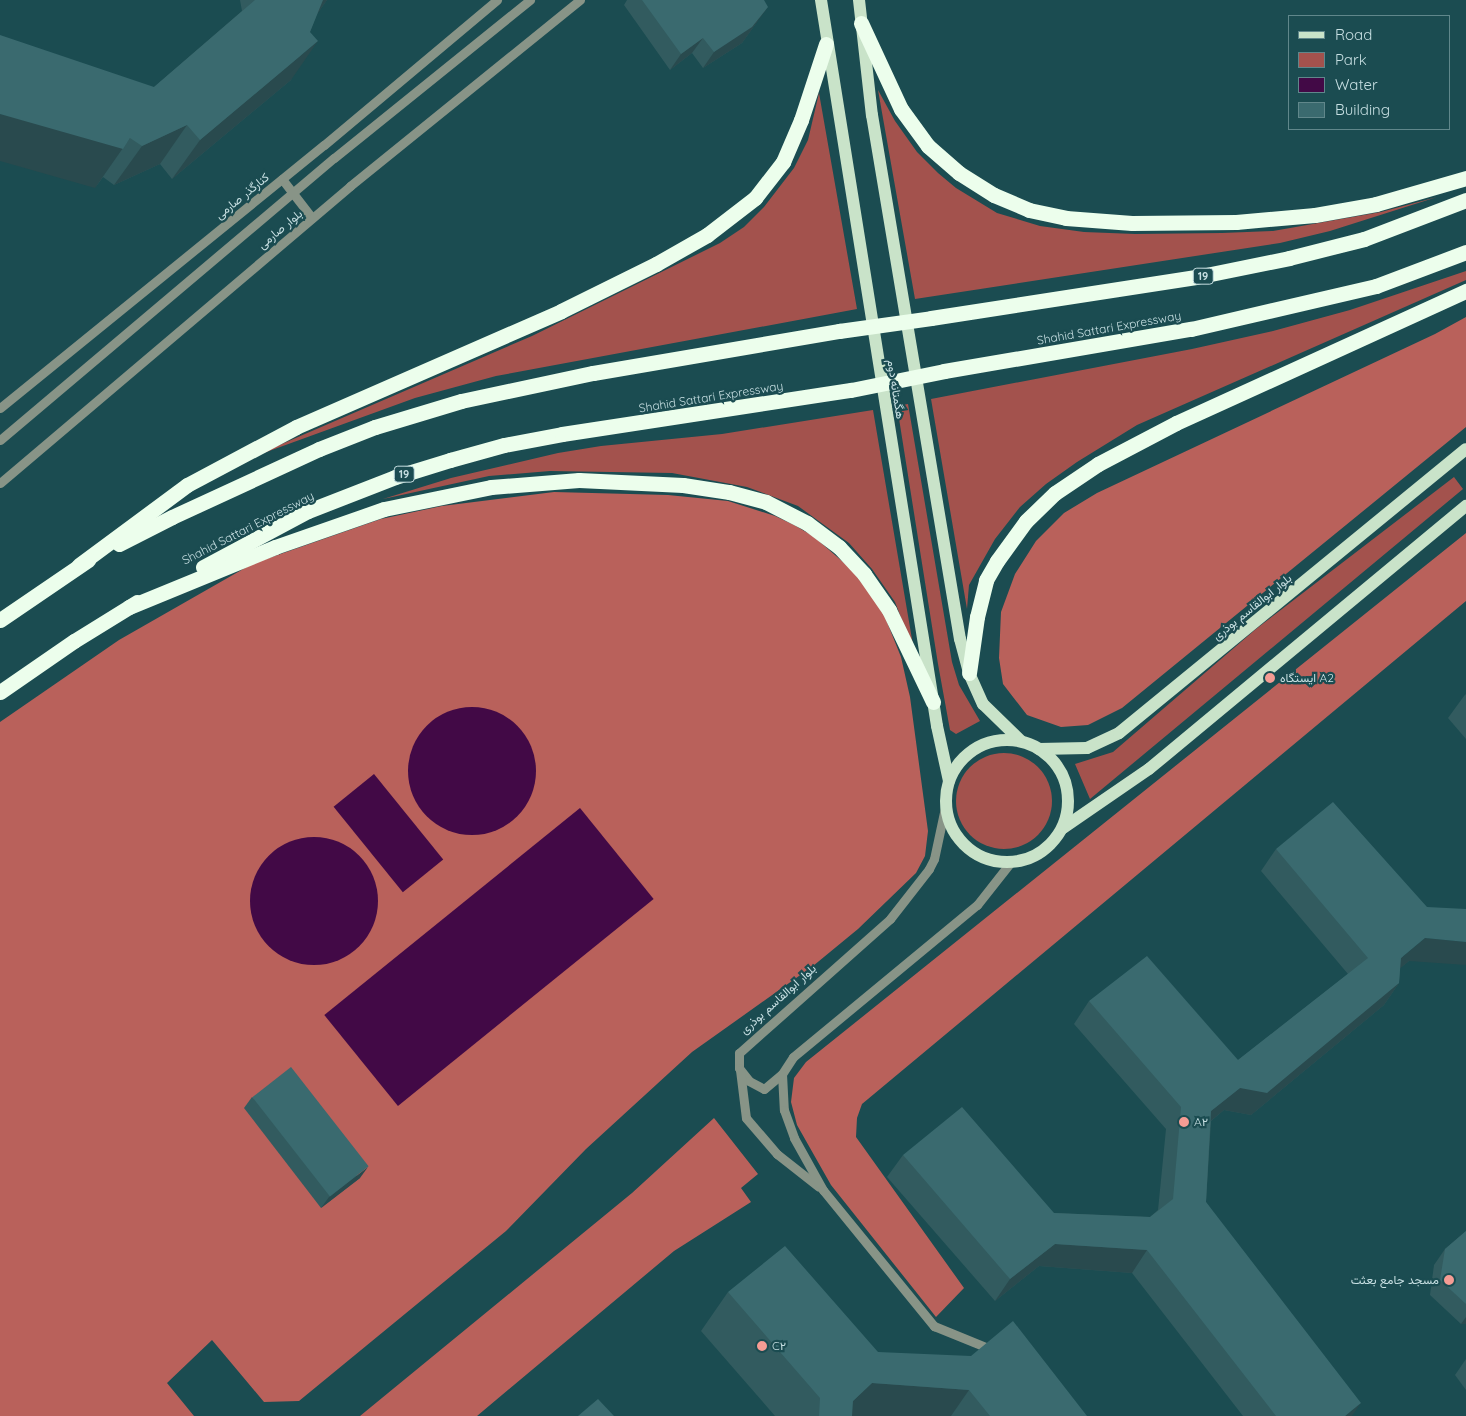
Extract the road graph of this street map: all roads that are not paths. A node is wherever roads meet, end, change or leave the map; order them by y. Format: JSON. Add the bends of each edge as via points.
{"nodes":[{"id":1,"x":497,"y":0,"type":"edge"},
{"id":2,"x":530,"y":0,"type":"edge"},
{"id":3,"x":580,"y":0,"type":"edge"},
{"id":4,"x":821,"y":0,"type":"edge"},
{"id":5,"x":859,"y":0,"type":"edge"},
{"id":6,"x":861,"y":23,"type":"junction"},
{"id":7,"x":826,"y":44,"type":"junction"},
{"id":8,"x":1466,"y":178,"type":"edge"},
{"id":9,"x":282,"y":179,"type":"junction"},
{"id":10,"x":293,"y":193,"type":"junction"},
{"id":11,"x":1466,"y":200,"type":"edge"},
{"id":12,"x":312,"y":218,"type":"junction"},
{"id":13,"x":1466,"y":252,"type":"edge"},
{"id":14,"x":1466,"y":291,"type":"edge"},
{"id":15,"x":0,"y":408,"type":"edge"},
{"id":16,"x":0,"y":440,"type":"edge"},
{"id":17,"x":1466,"y":449,"type":"edge"},
{"id":18,"x":0,"y":483,"type":"edge"},
{"id":19,"x":1466,"y":506,"type":"edge"},
{"id":20,"x":79,"y":565,"type":"junction"},
{"id":21,"x":24,"y":604,"type":"junction"},
{"id":22,"x":129,"y":606,"type":"junction"},
{"id":23,"x":0,"y":608,"type":"edge"},
{"id":24,"x":0,"y":620,"type":"edge"},
{"id":25,"x":969,"y":673,"type":"junction"},
{"id":26,"x":2,"y":690,"type":"edge"},
{"id":27,"x":933,"y":702,"type":"junction"},
{"id":28,"x":1022,"y":741,"type":"junction"},
{"id":29,"x":1040,"y":749,"type":"junction"},
{"id":30,"x":949,"y":782,"type":"junction"},
{"id":31,"x":946,"y":803,"type":"junction"},
{"id":32,"x":1063,"y":828,"type":"junction"},
{"id":33,"x":1010,"y":863,"type":"junction"},
{"id":34,"x":739,"y":1068,"type":"junction"},
{"id":35,"x":782,"y":1074,"type":"junction"},
{"id":36,"x":823,"y":1190,"type":"junction"},
{"id":37,"x":1003,"y":1354,"type":"edge"}],
"edges":[{"from":1,"to":9,"type":"street","name":"کنارگذر صارمی"},
{"from":2,"to":10,"type":"street","name":"بلوار صارمی"},
{"from":3,"to":12,"type":"street","name":"بلوار صارمی"},
{"from":4,"to":7,"type":"main road","name":"هگمتانه دوم"},
{"from":5,"to":6,"type":"main road","name":"هگمتانه دوم"},
{"from":6,"to":8,"type":"highway","via":[[901,109],[928,146],[959,173],[994,195],[1029,210],[1066,218],[1132,222],[1236,222],[1315,215],[1376,204]]},
{"from":6,"to":25,"type":"main road","name":"هگمتانه دوم","via":[[872,115],[960,639]]},
{"from":7,"to":20,"type":"highway","via":[[801,120],[783,162],[755,198],[707,235],[561,311],[296,427],[187,485]]},
{"from":7,"to":27,"type":"main road","name":"هگمتانه دوم"},
{"from":9,"to":10,"type":"street"},
{"from":9,"to":15,"type":"street","name":"کنارگذر صارمی"},
{"from":10,"to":12,"type":"street"},
{"from":10,"to":16,"type":"street","name":"بلوار صارمی"},
{"from":11,"to":20,"type":"highway","number":"19","bridge":true,"via":[[1364,239],[1196,277],[839,330],[593,373],[461,401],[375,427],[319,450],[172,517]]},
{"from":12,"to":18,"type":"street","name":"بلوار صارمی"},
{"from":13,"to":22,"type":"highway","name":"Shahid Sattari Expressway","number":"19","bridge":true,"via":[[1376,286],[1191,329],[851,390],[504,445],[395,477],[308,511]]},
{"from":14,"to":25,"type":"highway","via":[[1176,423],[1098,464],[1055,493],[1026,521],[986,580]]},
{"from":17,"to":29,"type":"main road","name":"بلوار ابوالقاسم بوذری","via":[[1119,733],[1087,748]]},
{"from":19,"to":32,"type":"main road","via":[[1149,768]]},
{"from":20,"to":21,"type":"highway","number":"19"},
{"from":21,"to":23,"type":"highway"},
{"from":21,"to":24,"type":"highway","number":"19"},
{"from":22,"to":26,"type":"highway","name":"Shahid Sattari Expressway","number":"19"},
{"from":22,"to":27,"type":"highway","via":[[274,547],[384,509],[491,487],[579,480],[683,485],[766,502],[807,523],[838,547],[864,574],[889,610]]},
{"from":25,"to":28,"type":"main road","name":"هگمتانه دوم","via":[[983,704]]},
{"from":27,"to":30,"type":"main road","name":"هگمتانه دوم"},
{"from":28,"to":29,"type":"main road"},
{"from":28,"to":30,"type":"main road","via":[[986,743],[963,759]]},
{"from":29,"to":32,"type":"main road","via":[[1064,776],[1068,813]]},
{"from":30,"to":31,"type":"main road"},
{"from":31,"to":33,"type":"main road","via":[[950,822],[959,839],[973,852],[991,860]]},
{"from":31,"to":34,"type":"street","name":"بلوار ابوالقاسم بوذری","via":[[934,859],[917,886],[890,919],[739,1053]]},
{"from":32,"to":33,"type":"main road","via":[[1041,852],[1026,860]]},
{"from":33,"to":35,"type":"street","via":[[977,905],[793,1056]]},
{"from":34,"to":35,"type":"street","via":[[749,1081],[764,1089]]},
{"from":34,"to":36,"type":"street","via":[[746,1118],[777,1154]]},
{"from":35,"to":36,"type":"street","via":[[784,1110],[790,1128]]},
{"from":36,"to":37,"type":"street","via":[[934,1326]]}]}
